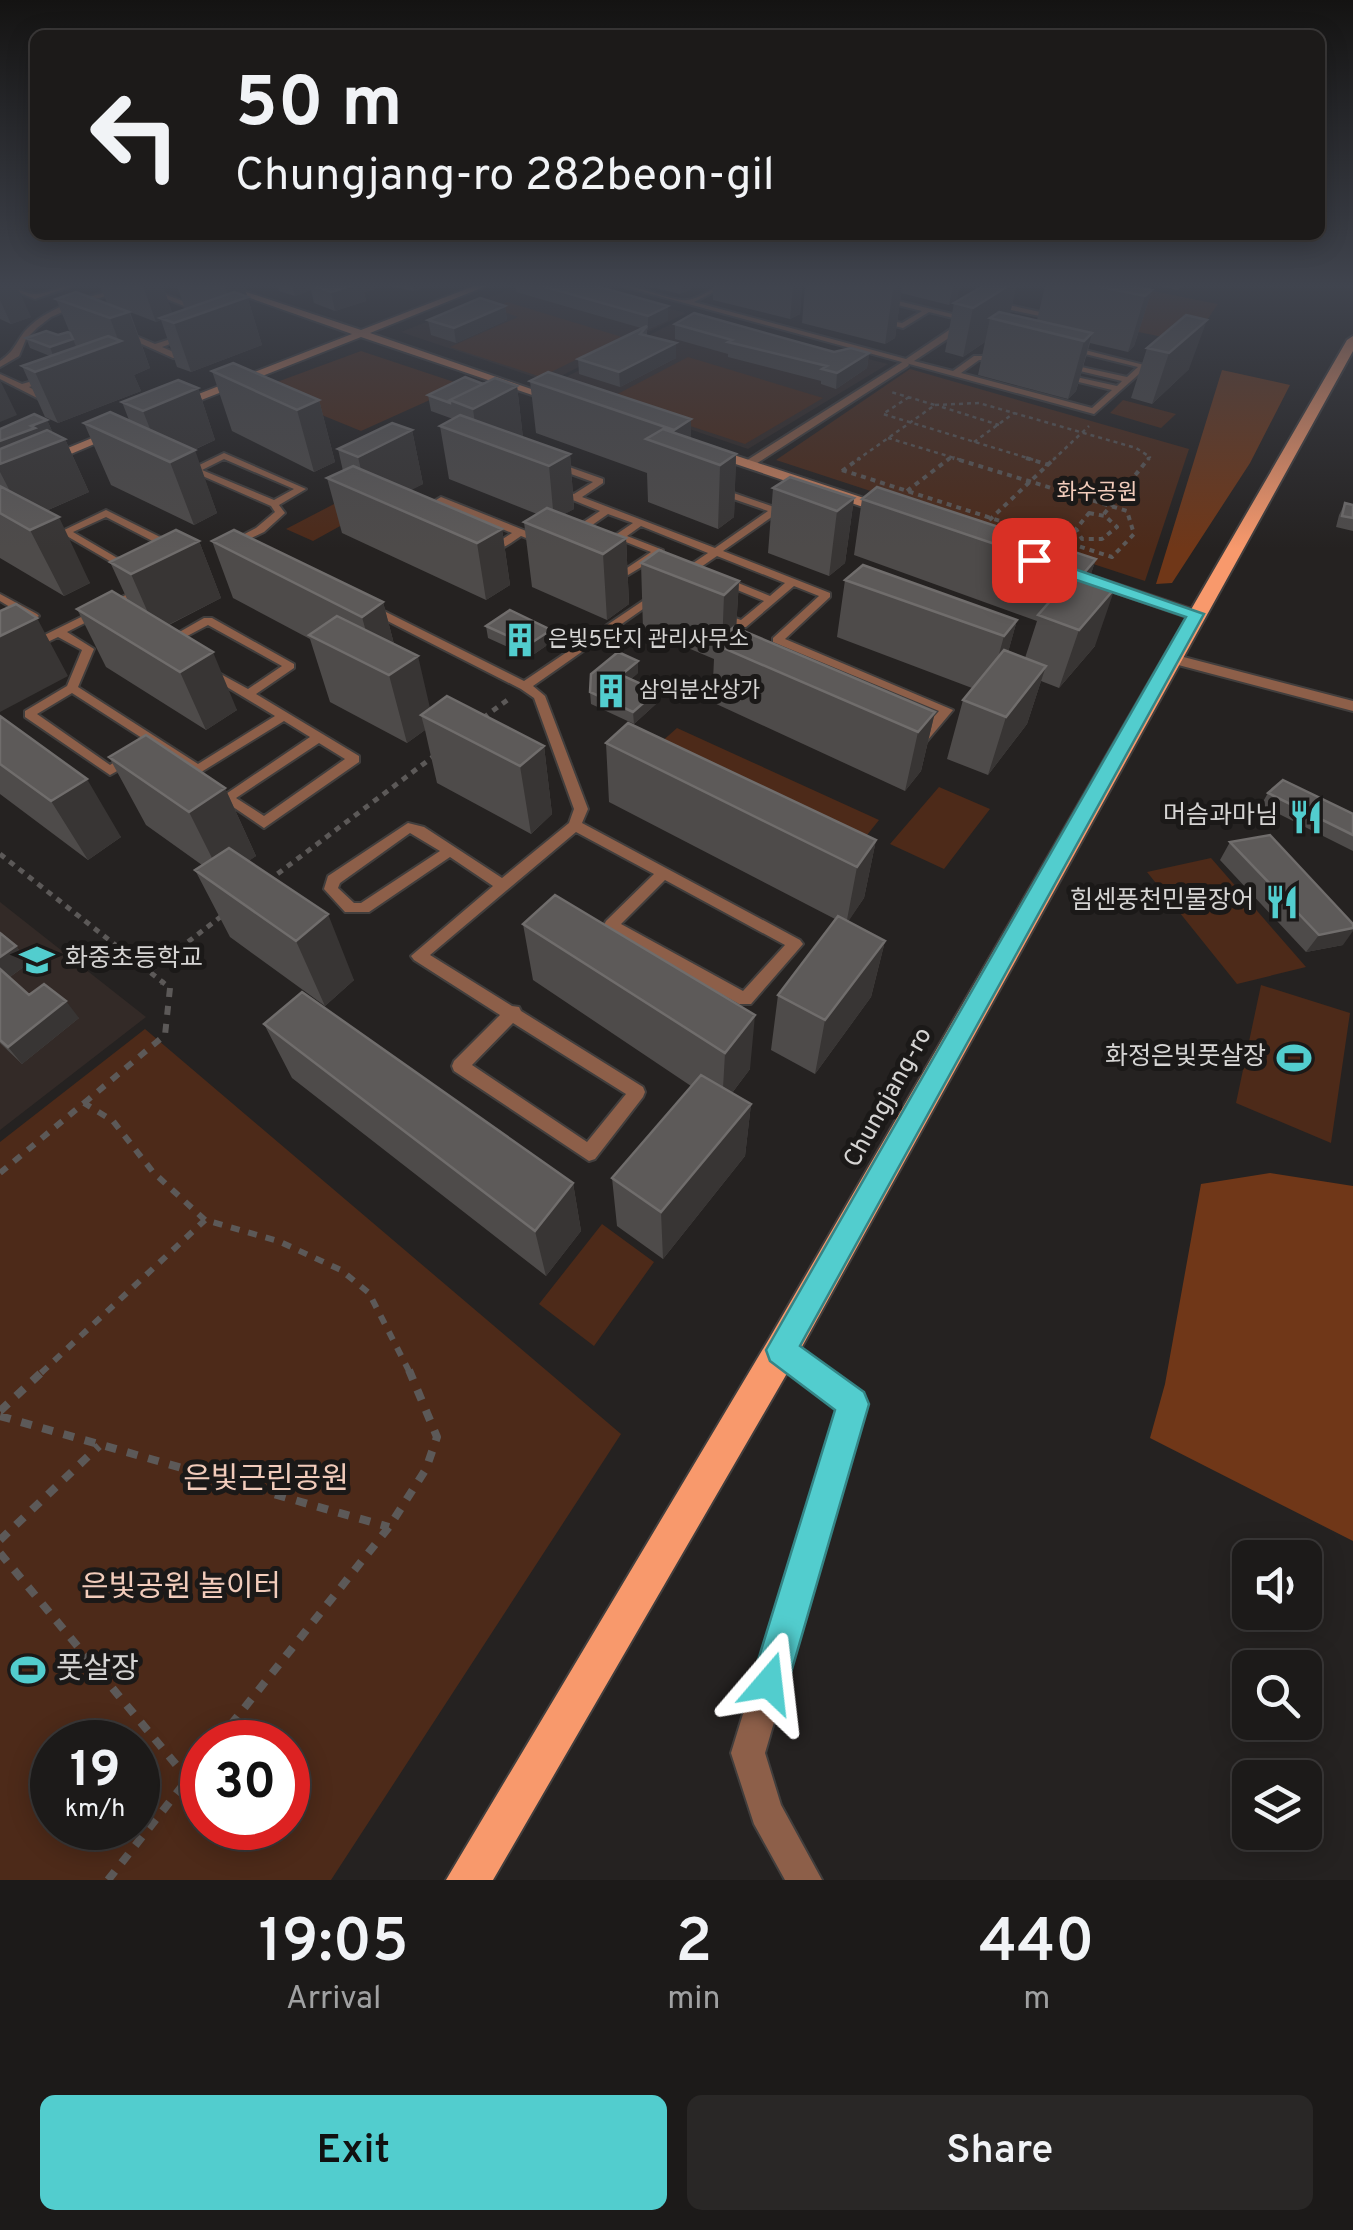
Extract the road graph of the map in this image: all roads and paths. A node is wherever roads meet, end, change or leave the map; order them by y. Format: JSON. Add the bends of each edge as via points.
{"nodes":[{"id":1,"x":57,"y":374,"type":"dead end"},
{"id":2,"x":259,"y":374,"type":"edge"},
{"id":3,"x":477,"y":374,"type":"edge"},
{"id":4,"x":888,"y":374,"type":"edge"},
{"id":5,"x":959,"y":374,"type":"edge"},
{"id":6,"x":1057,"y":374,"type":"edge"},
{"id":7,"x":1103,"y":374,"type":"edge"},
{"id":8,"x":1135,"y":374,"type":"edge"},
{"id":9,"x":1336,"y":374,"type":"edge"},
{"id":10,"x":0,"y":376,"type":"edge"},
{"id":11,"x":1128,"y":380,"type":"junction"},
{"id":12,"x":868,"y":386,"type":"junction"},
{"id":13,"x":22,"y":387,"type":"junction"},
{"id":14,"x":1118,"y":390,"type":"junction"},
{"id":15,"x":69,"y":394,"type":"dead end"},
{"id":16,"x":991,"y":395,"type":"dead end"},
{"id":17,"x":910,"y":397,"type":"junction"},
{"id":18,"x":560,"y":402,"type":"edge"},
{"id":19,"x":979,"y":403,"type":"junction"},
{"id":20,"x":934,"y":404,"type":"junction"},
{"id":21,"x":160,"y":413,"type":"edge"},
{"id":22,"x":1014,"y":413,"type":"junction"},
{"id":23,"x":964,"y":414,"type":"junction"},
{"id":24,"x":909,"y":423,"type":"junction"},
{"id":25,"x":998,"y":425,"type":"junction"},
{"id":26,"x":1089,"y":426,"type":"dead end"},
{"id":27,"x":124,"y":428,"type":"edge"},
{"id":28,"x":1083,"y":432,"type":"junction"},
{"id":29,"x":888,"y":438,"type":"junction"},
{"id":30,"x":974,"y":442,"type":"junction"},
{"id":31,"x":699,"y":448,"type":"edge"},
{"id":32,"x":951,"y":457,"type":"junction"},
{"id":33,"x":546,"y":461,"type":"edge"},
{"id":34,"x":747,"y":464,"type":"junction"},
{"id":35,"x":1049,"y":465,"type":"junction"},
{"id":36,"x":842,"y":470,"type":"junction"},
{"id":37,"x":832,"y":478,"type":"dead end"},
{"id":38,"x":0,"y":480,"type":"edge"},
{"id":39,"x":1031,"y":482,"type":"junction"},
{"id":40,"x":538,"y":484,"type":"edge"},
{"id":41,"x":812,"y":485,"type":"junction"},
{"id":42,"x":712,"y":488,"type":"edge"},
{"id":43,"x":907,"y":491,"type":"junction"},
{"id":44,"x":576,"y":497,"type":"junction"},
{"id":45,"x":274,"y":504,"type":"junction"},
{"id":46,"x":1110,"y":506,"type":"junction"},
{"id":47,"x":609,"y":510,"type":"junction"},
{"id":48,"x":775,"y":511,"type":"junction"},
{"id":49,"x":894,"y":513,"type":"edge"},
{"id":50,"x":1104,"y":514,"type":"junction"},
{"id":51,"x":792,"y":516,"type":"edge"},
{"id":52,"x":992,"y":518,"type":"junction"},
{"id":53,"x":432,"y":521,"type":"edge"},
{"id":54,"x":640,"y":522,"type":"junction"},
{"id":55,"x":978,"y":530,"type":"edge"},
{"id":56,"x":520,"y":532,"type":"junction"},
{"id":57,"x":620,"y":536,"type":"junction"},
{"id":58,"x":479,"y":541,"type":"edge"},
{"id":59,"x":237,"y":542,"type":"junction"},
{"id":60,"x":220,"y":550,"type":"edge"},
{"id":61,"x":254,"y":550,"type":"edge"},
{"id":62,"x":718,"y":551,"type":"junction"},
{"id":63,"x":158,"y":555,"type":"edge"},
{"id":64,"x":144,"y":562,"type":"edge"},
{"id":65,"x":1058,"y":569,"type":"edge"},
{"id":66,"x":130,"y":570,"type":"junction"},
{"id":67,"x":793,"y":582,"type":"junction"},
{"id":68,"x":706,"y":592,"type":"edge"},
{"id":69,"x":826,"y":595,"type":"junction"},
{"id":70,"x":0,"y":597,"type":"edge"},
{"id":71,"x":771,"y":600,"type":"junction"},
{"id":72,"x":356,"y":601,"type":"edge"},
{"id":73,"x":844,"y":601,"type":"dead end"},
{"id":74,"x":708,"y":611,"type":"edge"},
{"id":75,"x":1195,"y":614,"type":"junction"},
{"id":76,"x":58,"y":632,"type":"junction"},
{"id":77,"x":0,"y":634,"type":"edge"},
{"id":78,"x":148,"y":637,"type":"edge"},
{"id":79,"x":777,"y":640,"type":"junction"},
{"id":80,"x":0,"y":644,"type":"edge"},
{"id":81,"x":162,"y":645,"type":"junction"},
{"id":82,"x":103,"y":646,"type":"edge"},
{"id":83,"x":88,"y":650,"type":"junction"},
{"id":84,"x":762,"y":652,"type":"edge"},
{"id":85,"x":16,"y":654,"type":"junction"},
{"id":86,"x":180,"y":655,"type":"edge"},
{"id":87,"x":1172,"y":658,"type":"junction"},
{"id":88,"x":0,"y":662,"type":"edge"},
{"id":89,"x":197,"y":665,"type":"edge"},
{"id":90,"x":525,"y":686,"type":"junction"},
{"id":91,"x":72,"y":688,"type":"junction"},
{"id":92,"x":248,"y":694,"type":"junction"},
{"id":93,"x":1353,"y":706,"type":"edge"},
{"id":94,"x":284,"y":716,"type":"junction"},
{"id":95,"x":480,"y":721,"type":"edge"},
{"id":96,"x":906,"y":731,"type":"edge"},
{"id":97,"x":319,"y":737,"type":"junction"},
{"id":98,"x":158,"y":742,"type":"junction"},
{"id":99,"x":434,"y":756,"type":"edge"},
{"id":100,"x":575,"y":825,"type":"junction"},
{"id":101,"x":448,"y":852,"type":"junction"},
{"id":102,"x":0,"y":854,"type":"edge"},
{"id":103,"x":663,"y":873,"type":"junction"},
{"id":104,"x":502,"y":885,"type":"junction"},
{"id":105,"x":260,"y":887,"type":"edge"},
{"id":106,"x":228,"y":911,"type":"edge"},
{"id":107,"x":150,"y":971,"type":"junction"},
{"id":108,"x":513,"y":1012,"type":"junction"},
{"id":109,"x":84,"y":1103,"type":"junction"},
{"id":110,"x":0,"y":1173,"type":"edge"},
{"id":111,"x":205,"y":1220,"type":"junction"},
{"id":112,"x":781,"y":1350,"type":"junction"},
{"id":113,"x":0,"y":1414,"type":"edge"},
{"id":114,"x":100,"y":1445,"type":"junction"},
{"id":115,"x":388,"y":1527,"type":"junction"},
{"id":116,"x":0,"y":1540,"type":"edge"},
{"id":117,"x":0,"y":1554,"type":"edge"},
{"id":118,"x":234,"y":1720,"type":"edge"},
{"id":119,"x":180,"y":1769,"type":"edge"},
{"id":120,"x":180,"y":1789,"type":"edge"},
{"id":121,"x":108,"y":1880,"type":"edge"},
{"id":122,"x":468,"y":1880,"type":"edge"},
{"id":123,"x":804,"y":1880,"type":"edge"}],
"edges":[{"from":1,"to":13,"type":"lane"},
{"from":2,"to":21,"type":"street"},
{"from":3,"to":18,"type":"street"},
{"from":4,"to":12,"type":"street"},
{"from":5,"to":14,"type":"lane","via":[[1094,411]]},
{"from":6,"to":14,"type":"lane"},
{"from":7,"to":11,"type":"lane"},
{"from":8,"to":11,"type":"lane"},
{"from":9,"to":75,"type":"main road","name":"Chungjang-ro"},
{"from":10,"to":13,"type":"lane"},
{"from":11,"to":14,"type":"lane"},
{"from":12,"to":17,"type":"path"},
{"from":12,"to":34,"type":"street"},
{"from":13,"to":15,"type":"lane","via":[[51,401]]},
{"from":16,"to":19,"type":"path"},
{"from":17,"to":20,"type":"path"},
{"from":17,"to":24,"type":"path","via":[[882,414]]},
{"from":19,"to":20,"type":"path"},
{"from":19,"to":22,"type":"path"},
{"from":19,"to":23,"type":"path"},
{"from":20,"to":23,"type":"path"},
{"from":20,"to":24,"type":"path"},
{"from":22,"to":25,"type":"path"},
{"from":22,"to":28,"type":"path"},
{"from":23,"to":25,"type":"path"},
{"from":24,"to":29,"type":"path"},
{"from":24,"to":30,"type":"path"},
{"from":25,"to":30,"type":"path"},
{"from":26,"to":28,"type":"path"},
{"from":27,"to":38,"type":"street"},
{"from":28,"to":35,"type":"path"},
{"from":28,"to":46,"type":"path","via":[[1150,458]]},
{"from":29,"to":32,"type":"path"},
{"from":29,"to":36,"type":"path"},
{"from":30,"to":35,"type":"path"},
{"from":31,"to":34,"type":"street"},
{"from":32,"to":39,"type":"path"},
{"from":32,"to":43,"type":"path"},
{"from":33,"to":44,"type":"lane","via":[[600,481]]},
{"from":34,"to":41,"type":"street"},
{"from":35,"to":39,"type":"path"},
{"from":36,"to":37,"type":"path"},
{"from":36,"to":43,"type":"path"},
{"from":39,"to":46,"type":"path"},
{"from":39,"to":52,"type":"path"},
{"from":40,"to":44,"type":"lane"},
{"from":41,"to":48,"type":"lane"},
{"from":41,"to":49,"type":"street"},
{"from":42,"to":48,"type":"lane"},
{"from":43,"to":52,"type":"path"},
{"from":44,"to":47,"type":"lane"},
{"from":45,"to":45,"type":"lane","via":[[301,489],[224,456],[194,470]]},
{"from":45,"to":59,"type":"lane","via":[[280,513]]},
{"from":46,"to":50,"type":"path"},
{"from":46,"to":52,"type":"path","via":[[1128,511],[1134,534],[1112,557]]},
{"from":47,"to":54,"type":"lane"},
{"from":47,"to":56,"type":"lane","via":[[554,546]]},
{"from":48,"to":51,"type":"lane"},
{"from":48,"to":62,"type":"lane"},
{"from":50,"to":50,"type":"path","via":[[1089,513],[1076,528],[1082,539],[1108,537],[1117,526]]},
{"from":52,"to":55,"type":"path"},
{"from":53,"to":56,"type":"lane","via":[[417,514],[442,500]]},
{"from":54,"to":57,"type":"lane"},
{"from":54,"to":62,"type":"lane"},
{"from":56,"to":58,"type":"lane","via":[[495,548]]},
{"from":57,"to":57,"type":"lane","via":[[590,556],[628,572],[659,552]]},
{"from":59,"to":60,"type":"lane"},
{"from":59,"to":61,"type":"lane"},
{"from":62,"to":67,"type":"lane"},
{"from":62,"to":90,"type":"lane"},
{"from":63,"to":66,"type":"lane","via":[[173,547],[106,513],[65,532]]},
{"from":64,"to":66,"type":"lane"},
{"from":65,"to":75,"type":"street"},
{"from":66,"to":76,"type":"lane","via":[[154,584]]},
{"from":67,"to":69,"type":"lane"},
{"from":67,"to":71,"type":"lane"},
{"from":68,"to":71,"type":"lane","via":[[720,580]]},
{"from":69,"to":73,"type":"lane"},
{"from":69,"to":79,"type":"lane"},
{"from":70,"to":77,"type":"lane","via":[[33,616]]},
{"from":71,"to":74,"type":"lane","via":[[742,625]]},
{"from":72,"to":90,"type":"lane"},
{"from":75,"to":87,"type":"main road","name":"Chungjang-ro"},
{"from":76,"to":83,"type":"lane"},
{"from":76,"to":85,"type":"lane"},
{"from":78,"to":81,"type":"lane"},
{"from":79,"to":84,"type":"lane"},
{"from":79,"to":96,"type":"lane","via":[[947,710],[923,738]]},
{"from":80,"to":85,"type":"lane"},
{"from":81,"to":86,"type":"lane"},
{"from":81,"to":92,"type":"lane","via":[[208,620],[290,666]]},
{"from":82,"to":83,"type":"lane"},
{"from":83,"to":91,"type":"lane"},
{"from":85,"to":88,"type":"lane"},
{"from":87,"to":93,"type":"street"},
{"from":87,"to":112,"type":"main road","name":"Chungjang-ro"},
{"from":89,"to":92,"type":"lane"},
{"from":90,"to":95,"type":"path"},
{"from":90,"to":100,"type":"lane","via":[[539,696],[582,809]]},
{"from":91,"to":98,"type":"lane"},
{"from":91,"to":98,"type":"lane","via":[[29,714],[110,771]]},
{"from":92,"to":94,"type":"lane"},
{"from":94,"to":97,"type":"lane"},
{"from":94,"to":98,"type":"lane","via":[[198,770]]},
{"from":97,"to":97,"type":"lane","via":[[354,759],[264,823],[227,798]]},
{"from":99,"to":105,"type":"path"},
{"from":100,"to":103,"type":"lane"},
{"from":100,"to":104,"type":"lane"},
{"from":101,"to":101,"type":"lane","via":[[408,828],[333,880],[331,889],[350,908],[370,906]]},
{"from":101,"to":104,"type":"lane"},
{"from":102,"to":107,"type":"path"},
{"from":103,"to":103,"type":"lane","via":[[610,925],[745,1000],[795,944]]},
{"from":104,"to":108,"type":"lane","via":[[419,956]]},
{"from":106,"to":107,"type":"path"},
{"from":107,"to":109,"type":"path","via":[[170,988],[165,1035]]},
{"from":108,"to":108,"type":"lane","via":[[460,1066],[589,1152],[637,1092]]},
{"from":109,"to":110,"type":"path"},
{"from":109,"to":111,"type":"path","via":[[113,1121],[153,1172]]},
{"from":111,"to":113,"type":"path"},
{"from":111,"to":115,"type":"path","via":[[341,1270],[369,1293],[437,1436],[426,1469]]},
{"from":112,"to":122,"type":"main road","name":"Chungjang-ro"},
{"from":112,"to":123,"type":"street","via":[[853,1404],[748,1753],[766,1812]]},
{"from":113,"to":114,"type":"path"},
{"from":114,"to":115,"type":"path"},
{"from":114,"to":116,"type":"path"},
{"from":115,"to":118,"type":"path"},
{"from":117,"to":119,"type":"path"},
{"from":120,"to":121,"type":"path"}]}
